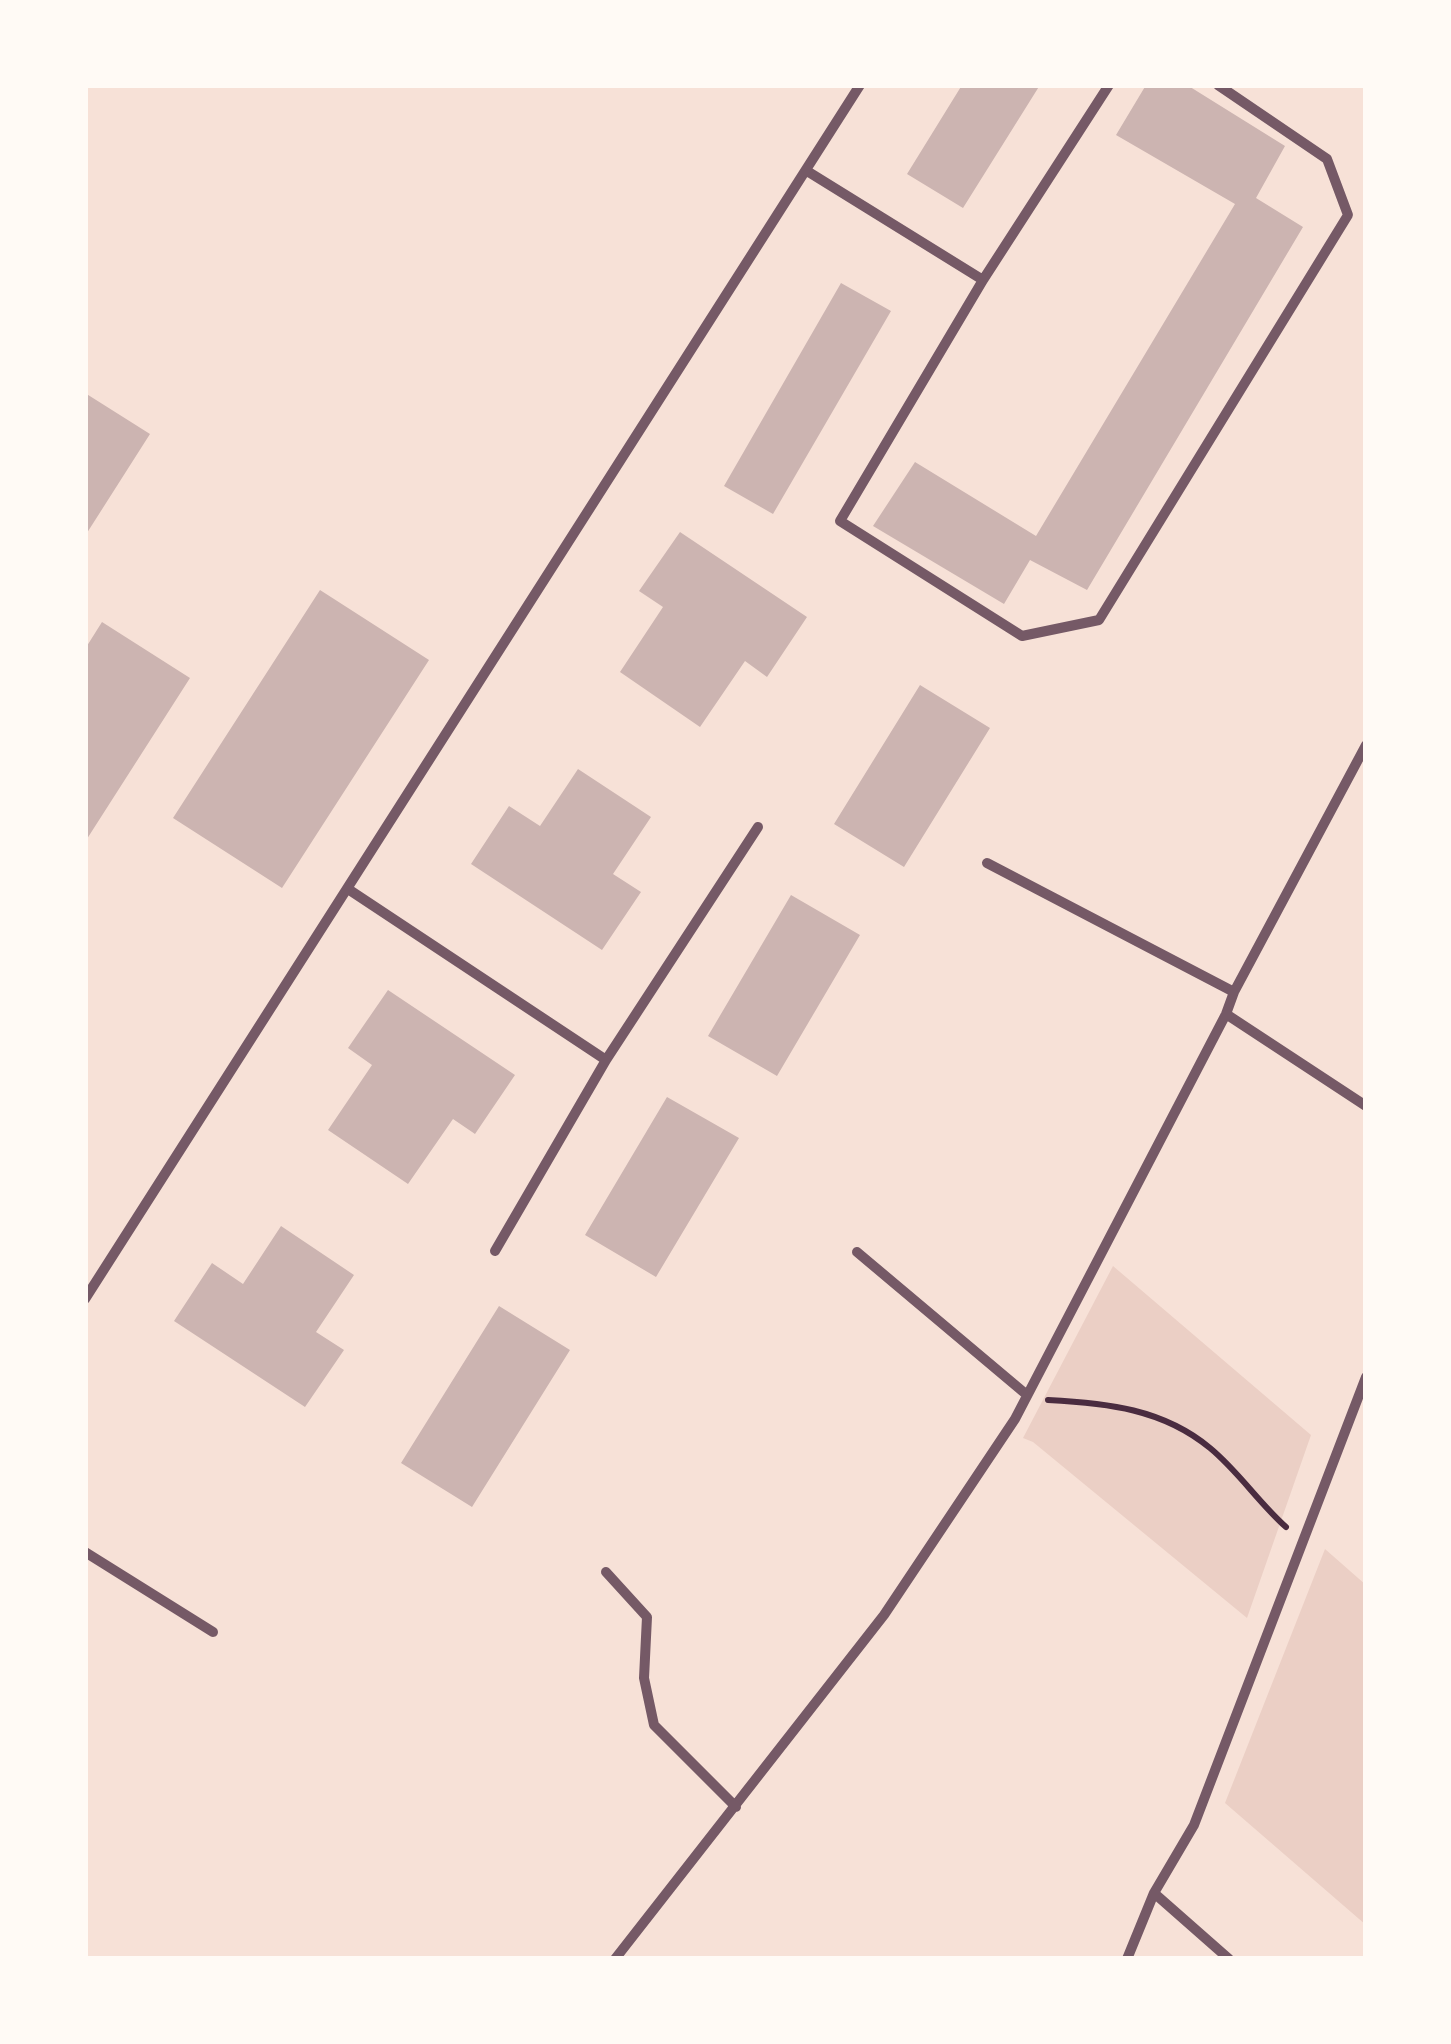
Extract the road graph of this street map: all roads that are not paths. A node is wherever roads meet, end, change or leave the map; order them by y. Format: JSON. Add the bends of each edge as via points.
{"nodes":[{"id":1,"x":860,"y":85,"type":"edge"},
{"id":2,"x":1108,"y":85,"type":"edge"},
{"id":3,"x":1218,"y":85,"type":"edge"},
{"id":4,"x":807,"y":171,"type":"junction"},
{"id":5,"x":983,"y":280,"type":"junction"},
{"id":6,"x":1366,"y":745,"type":"edge"},
{"id":7,"x":758,"y":827,"type":"dead end"},
{"id":8,"x":987,"y":863,"type":"dead end"},
{"id":9,"x":348,"y":889,"type":"junction"},
{"id":10,"x":1234,"y":992,"type":"junction"},
{"id":11,"x":1226,"y":1014,"type":"junction"},
{"id":12,"x":606,"y":1060,"type":"junction"},
{"id":13,"x":1366,"y":1106,"type":"edge"},
{"id":14,"x":495,"y":1251,"type":"dead end"},
{"id":15,"x":857,"y":1252,"type":"dead end"},
{"id":16,"x":85,"y":1299,"type":"edge"},
{"id":17,"x":1366,"y":1377,"type":"edge"},
{"id":18,"x":1028,"y":1395,"type":"junction"},
{"id":19,"x":85,"y":1552,"type":"edge"},
{"id":20,"x":606,"y":1572,"type":"dead end"},
{"id":21,"x":213,"y":1632,"type":"dead end"},
{"id":22,"x":736,"y":1808,"type":"junction"},
{"id":23,"x":1154,"y":1894,"type":"junction"},
{"id":24,"x":615,"y":1959,"type":"edge"},
{"id":25,"x":1127,"y":1959,"type":"edge"},
{"id":26,"x":1229,"y":1959,"type":"edge"}],
"edges":[{"from":1,"to":4,"type":"street"},
{"from":2,"to":5,"type":"street"},
{"from":3,"to":5,"type":"street","via":[[1327,158],[1348,215],[1099,620],[1022,636],[840,520]]},
{"from":4,"to":5,"type":"street"},
{"from":4,"to":9,"type":"street"},
{"from":6,"to":10,"type":"street"},
{"from":7,"to":12,"type":"street"},
{"from":8,"to":10,"type":"street"},
{"from":9,"to":12,"type":"street"},
{"from":9,"to":16,"type":"street"},
{"from":10,"to":11,"type":"street"},
{"from":11,"to":13,"type":"street"},
{"from":11,"to":18,"type":"street"},
{"from":12,"to":14,"type":"street"},
{"from":15,"to":18,"type":"street"},
{"from":17,"to":23,"type":"street","via":[[1194,1825]]},
{"from":18,"to":22,"type":"street","via":[[884,1615]]},
{"from":19,"to":21,"type":"street"},
{"from":20,"to":22,"type":"street","via":[[647,1618],[644,1678],[654,1725]]},
{"from":22,"to":24,"type":"street"},
{"from":23,"to":25,"type":"street"},
{"from":23,"to":26,"type":"street"}]}
